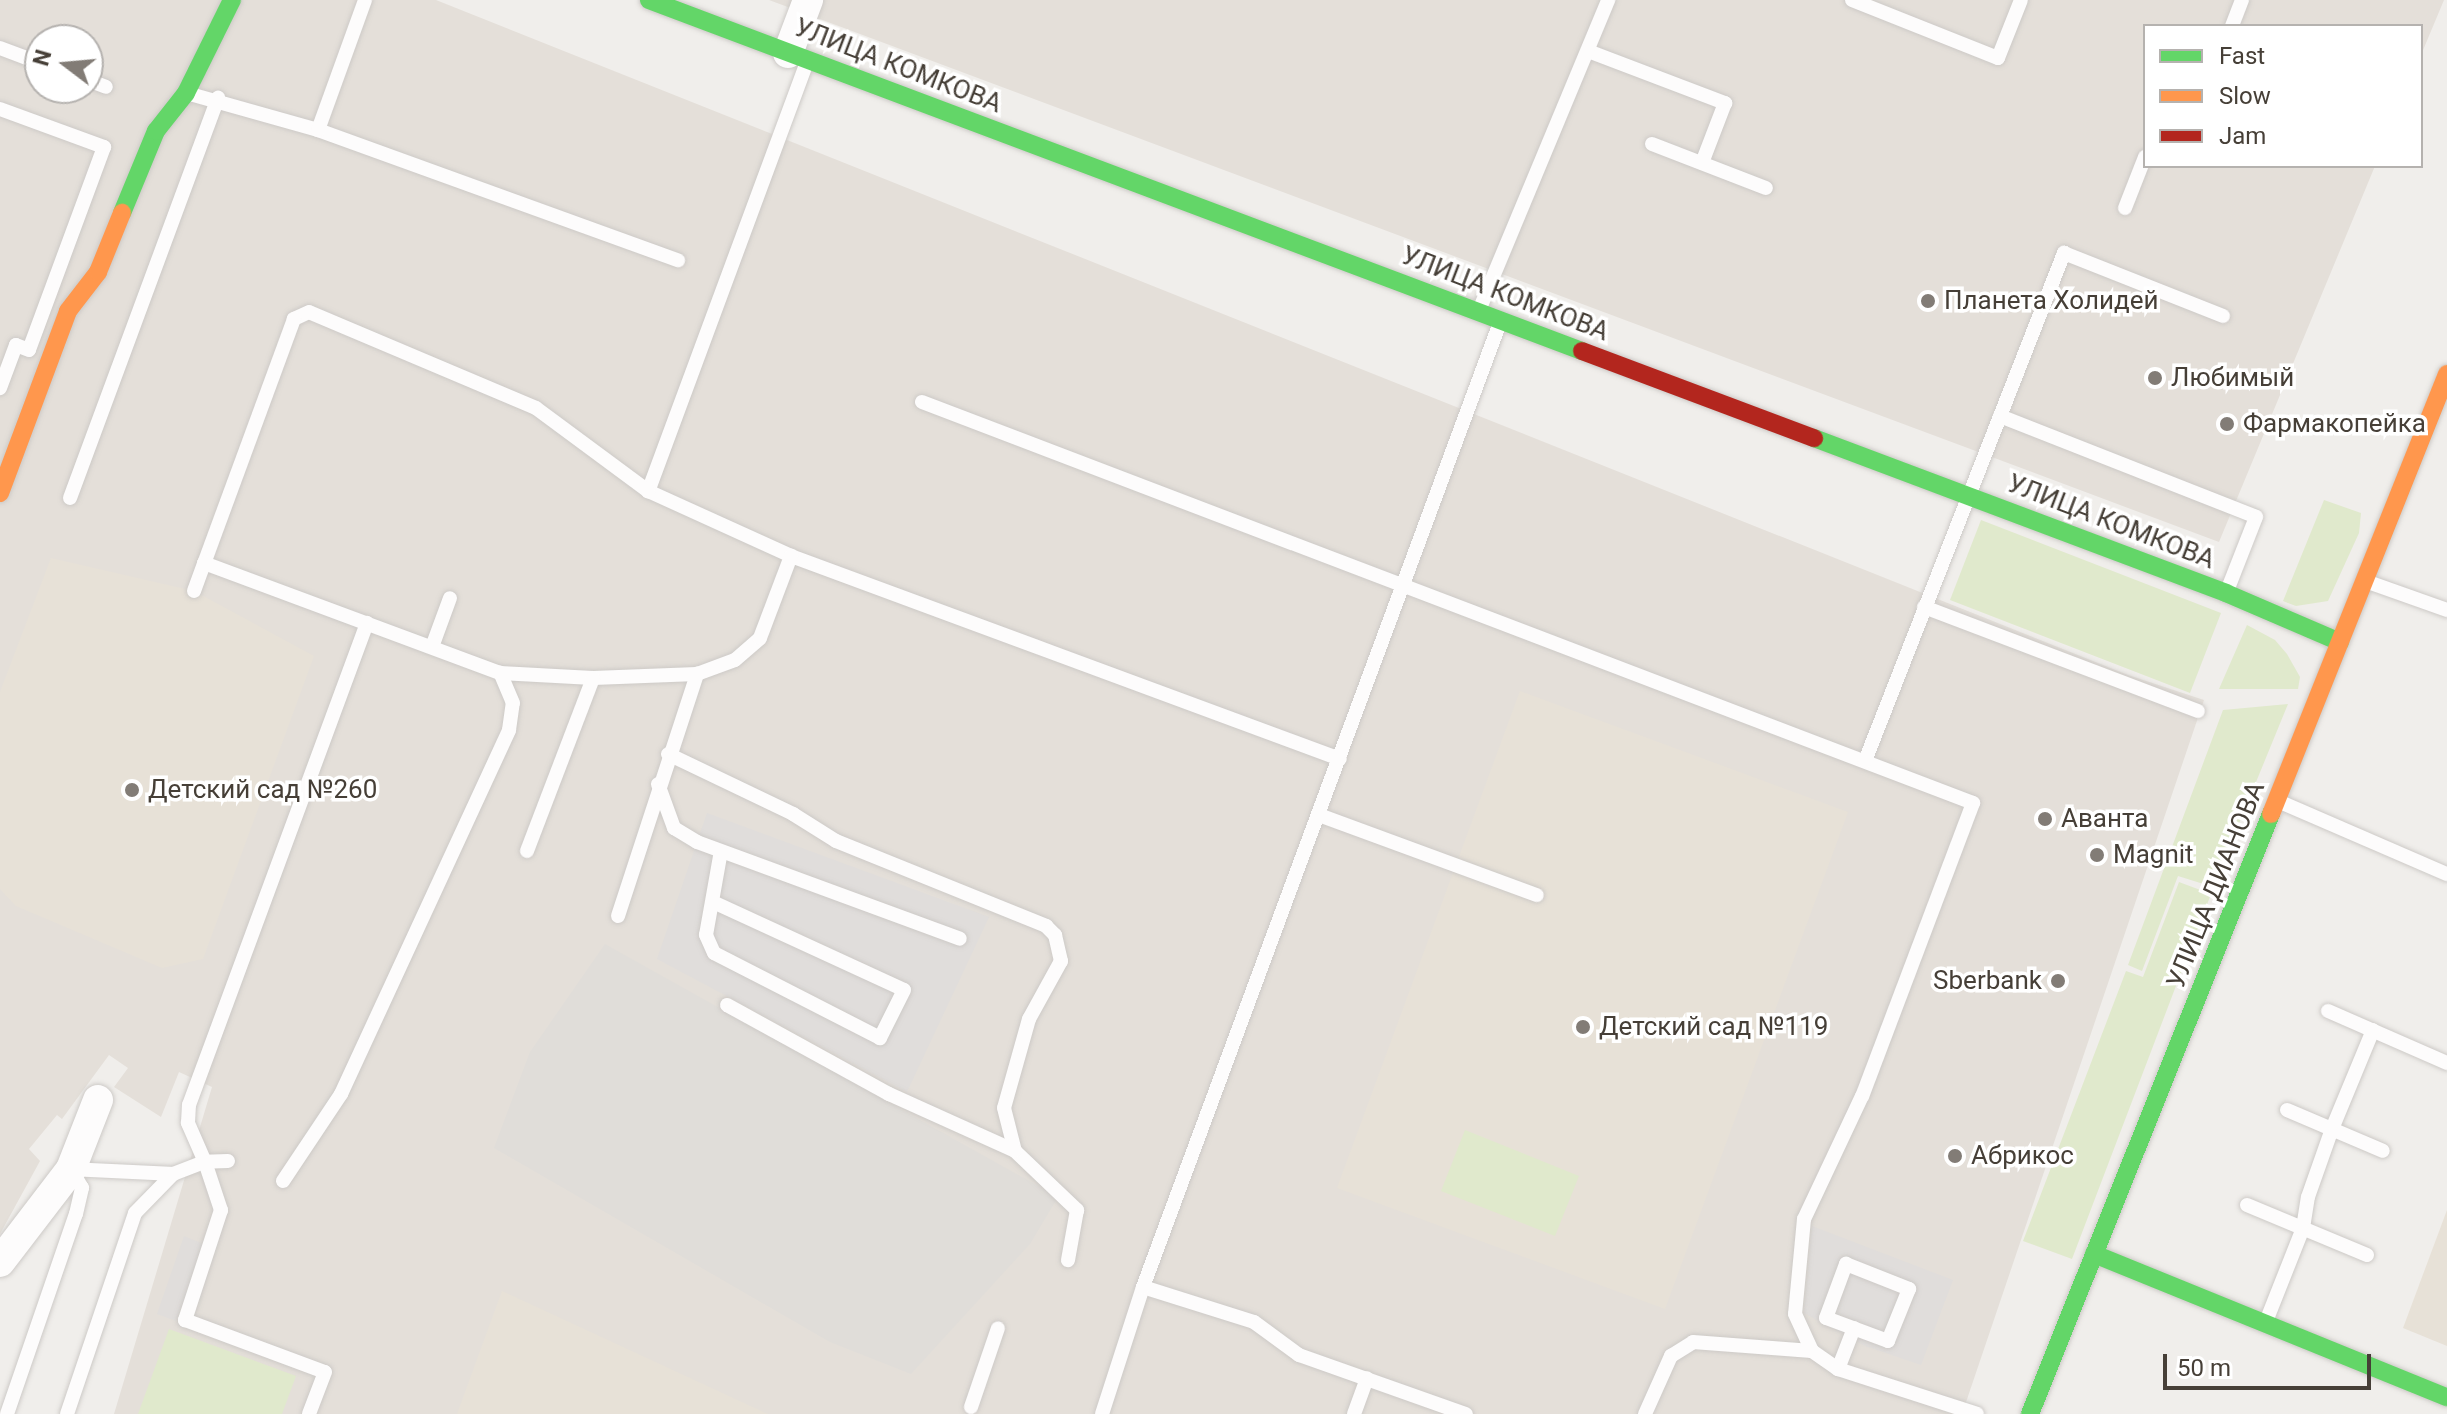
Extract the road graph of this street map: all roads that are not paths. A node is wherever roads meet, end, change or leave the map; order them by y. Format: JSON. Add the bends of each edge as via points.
{"nodes":[{"id":1,"x":232,"y":0,"type":"edge"},
{"id":2,"x":365,"y":0,"type":"edge"},
{"id":3,"x":649,"y":0,"type":"edge"},
{"id":4,"x":808,"y":0,"type":"edge"},
{"id":5,"x":1608,"y":0,"type":"edge"},
{"id":6,"x":1852,"y":0,"type":"edge"},
{"id":7,"x":2021,"y":0,"type":"edge"},
{"id":8,"x":2242,"y":0,"type":"edge"},
{"id":9,"x":2233,"y":24,"type":"edge"},
{"id":10,"x":0,"y":48,"type":"edge"},
{"id":11,"x":1588,"y":51,"type":"junction"},
{"id":12,"x":798,"y":56,"type":"junction"},
{"id":13,"x":24,"y":57,"type":"edge"},
{"id":14,"x":186,"y":93,"type":"junction"},
{"id":15,"x":218,"y":98,"type":"junction"},
{"id":16,"x":0,"y":109,"type":"edge"},
{"id":17,"x":318,"y":130,"type":"junction"},
{"id":18,"x":1652,"y":144,"type":"dead end"},
{"id":19,"x":2143,"y":162,"type":"edge"},
{"id":20,"x":1702,"y":163,"type":"junction"},
{"id":21,"x":1766,"y":188,"type":"dead end"},
{"id":22,"x":2125,"y":208,"type":"dead end"},
{"id":23,"x":678,"y":260,"type":"dead end"},
{"id":24,"x":1479,"y":312,"type":"junction"},
{"id":25,"x":2223,"y":316,"type":"dead end"},
{"id":26,"x":1500,"y":320,"type":"junction"},
{"id":27,"x":2447,"y":374,"type":"edge"},
{"id":28,"x":0,"y":388,"type":"edge"},
{"id":29,"x":922,"y":402,"type":"dead end"},
{"id":30,"x":2000,"y":416,"type":"junction"},
{"id":31,"x":648,"y":491,"type":"junction"},
{"id":32,"x":0,"y":493,"type":"edge"},
{"id":33,"x":1967,"y":495,"type":"junction"},
{"id":34,"x":70,"y":498,"type":"dead end"},
{"id":35,"x":791,"y":556,"type":"junction"},
{"id":36,"x":204,"y":563,"type":"junction"},
{"id":37,"x":2364,"y":580,"type":"junction"},
{"id":38,"x":1404,"y":585,"type":"junction"},
{"id":39,"x":194,"y":591,"type":"dead end"},
{"id":40,"x":2226,"y":593,"type":"junction"},
{"id":41,"x":450,"y":598,"type":"dead end"},
{"id":42,"x":1924,"y":607,"type":"junction"},
{"id":43,"x":2447,"y":610,"type":"edge"},
{"id":44,"x":367,"y":623,"type":"junction"},
{"id":45,"x":2340,"y":642,"type":"junction"},
{"id":46,"x":432,"y":647,"type":"junction"},
{"id":47,"x":500,"y":673,"type":"junction"},
{"id":48,"x":697,"y":674,"type":"junction"},
{"id":49,"x":593,"y":678,"type":"junction"},
{"id":50,"x":2198,"y":711,"type":"dead end"},
{"id":51,"x":668,"y":754,"type":"junction"},
{"id":52,"x":1340,"y":759,"type":"junction"},
{"id":53,"x":1865,"y":761,"type":"junction"},
{"id":54,"x":658,"y":784,"type":"junction"},
{"id":55,"x":2278,"y":801,"type":"junction"},
{"id":56,"x":1319,"y":815,"type":"junction"},
{"id":57,"x":527,"y":851,"type":"dead end"},
{"id":58,"x":721,"y":851,"type":"junction"},
{"id":59,"x":2447,"y":874,"type":"edge"},
{"id":60,"x":1537,"y":895,"type":"dead end"},
{"id":61,"x":713,"y":902,"type":"junction"},
{"id":62,"x":618,"y":916,"type":"dead end"},
{"id":63,"x":960,"y":939,"type":"dead end"},
{"id":64,"x":727,"y":1005,"type":"dead end"},
{"id":65,"x":2328,"y":1011,"type":"dead end"},
{"id":66,"x":2373,"y":1030,"type":"junction"},
{"id":67,"x":2447,"y":1063,"type":"edge"},
{"id":68,"x":98,"y":1100,"type":"dead end"},
{"id":69,"x":2287,"y":1110,"type":"dead end"},
{"id":70,"x":2332,"y":1129,"type":"junction"},
{"id":71,"x":1015,"y":1151,"type":"junction"},
{"id":72,"x":2383,"y":1151,"type":"dead end"},
{"id":73,"x":228,"y":1161,"type":"dead end"},
{"id":74,"x":205,"y":1162,"type":"junction"},
{"id":75,"x":71,"y":1169,"type":"junction"},
{"id":76,"x":173,"y":1174,"type":"junction"},
{"id":77,"x":283,"y":1181,"type":"dead end"},
{"id":78,"x":2247,"y":1205,"type":"dead end"},
{"id":79,"x":2303,"y":1228,"type":"junction"},
{"id":80,"x":2094,"y":1254,"type":"junction"},
{"id":81,"x":2367,"y":1255,"type":"dead end"},
{"id":82,"x":1068,"y":1260,"type":"dead end"},
{"id":83,"x":0,"y":1262,"type":"edge"},
{"id":84,"x":1143,"y":1287,"type":"junction"},
{"id":85,"x":2265,"y":1323,"type":"junction"},
{"id":86,"x":998,"y":1328,"type":"dead end"},
{"id":87,"x":1854,"y":1328,"type":"junction"},
{"id":88,"x":1812,"y":1351,"type":"junction"},
{"id":89,"x":1838,"y":1369,"type":"junction"},
{"id":90,"x":1367,"y":1378,"type":"junction"},
{"id":91,"x":2447,"y":1397,"type":"edge"},
{"id":92,"x":971,"y":1407,"type":"dead end"},
{"id":93,"x":1966,"y":1413,"type":"edge"},
{"id":94,"x":7,"y":1414,"type":"edge"},
{"id":95,"x":67,"y":1414,"type":"edge"},
{"id":96,"x":309,"y":1414,"type":"edge"},
{"id":97,"x":1102,"y":1414,"type":"edge"},
{"id":98,"x":1354,"y":1414,"type":"edge"},
{"id":99,"x":1466,"y":1414,"type":"edge"},
{"id":100,"x":1645,"y":1414,"type":"edge"},
{"id":101,"x":2030,"y":1414,"type":"edge"}],
"edges":[{"from":1,"to":14,"type":"street"},
{"from":2,"to":17,"type":"lane"},
{"from":3,"to":12,"type":"street","name":"УЛИЦА КОМКОВА"},
{"from":4,"to":12,"type":"street"},
{"from":5,"to":11,"type":"lane"},
{"from":6,"to":7,"type":"lane","via":[[1998,58]]},
{"from":8,"to":9,"type":"lane"},
{"from":10,"to":13,"type":"lane"},
{"from":11,"to":20,"type":"lane","via":[[1725,103]]},
{"from":11,"to":24,"type":"lane"},
{"from":12,"to":24,"type":"street","name":"УЛИЦА КОМКОВА"},
{"from":12,"to":31,"type":"lane"},
{"from":14,"to":15,"type":"lane"},
{"from":14,"to":32,"type":"street","via":[[156,131],[98,272],[68,311]]},
{"from":15,"to":17,"type":"lane"},
{"from":15,"to":34,"type":"lane"},
{"from":16,"to":28,"type":"lane","via":[[104,147],[29,350],[16,345]]},
{"from":17,"to":23,"type":"lane"},
{"from":18,"to":20,"type":"lane"},
{"from":19,"to":22,"type":"lane"},
{"from":20,"to":21,"type":"lane"},
{"from":24,"to":26,"type":"street","name":"УЛИЦА КОМКОВА"},
{"from":25,"to":30,"type":"lane","via":[[2064,253]]},
{"from":26,"to":33,"type":"street","name":"УЛИЦА КОМКОВА"},
{"from":26,"to":38,"type":"lane"},
{"from":27,"to":37,"type":"street","name":"УЛИЦА ДИАНОВА"},
{"from":29,"to":38,"type":"lane"},
{"from":30,"to":33,"type":"lane"},
{"from":30,"to":40,"type":"lane","via":[[2256,517]]},
{"from":31,"to":35,"type":"lane"},
{"from":31,"to":36,"type":"lane","via":[[536,408],[309,312],[294,319]]},
{"from":33,"to":40,"type":"street","name":"УЛИЦА КОМКОВА"},
{"from":33,"to":42,"type":"lane"},
{"from":35,"to":48,"type":"lane","via":[[760,638],[735,660]]},
{"from":35,"to":52,"type":"lane"},
{"from":36,"to":39,"type":"lane"},
{"from":36,"to":44,"type":"lane"},
{"from":37,"to":43,"type":"lane"},
{"from":37,"to":45,"type":"street","name":"УЛИЦА ДИАНОВА"},
{"from":38,"to":52,"type":"lane"},
{"from":38,"to":53,"type":"lane"},
{"from":40,"to":45,"type":"street","name":"УЛИЦА КОМКОВА"},
{"from":41,"to":46,"type":"lane"},
{"from":42,"to":50,"type":"lane"},
{"from":42,"to":53,"type":"lane"},
{"from":44,"to":46,"type":"lane"},
{"from":44,"to":74,"type":"lane","via":[[189,1105],[188,1123]]},
{"from":45,"to":55,"type":"street","name":"УЛИЦА ДИАНОВА"},
{"from":46,"to":47,"type":"lane"},
{"from":47,"to":49,"type":"lane"},
{"from":47,"to":77,"type":"lane","via":[[513,703],[509,730],[341,1094]]},
{"from":48,"to":49,"type":"lane"},
{"from":48,"to":51,"type":"lane"},
{"from":49,"to":57,"type":"lane"},
{"from":51,"to":54,"type":"lane"},
{"from":51,"to":71,"type":"lane","via":[[793,814],[836,841],[1046,926],[1055,935],[1061,961],[1029,1019],[1011,1067],[1004,1108]]},
{"from":52,"to":56,"type":"lane"},
{"from":53,"to":88,"type":"lane","via":[[1973,803],[1862,1096],[1804,1219],[1795,1314]]},
{"from":54,"to":58,"type":"lane","via":[[674,828]]},
{"from":54,"to":62,"type":"lane","via":[[638,865]]},
{"from":55,"to":59,"type":"lane"},
{"from":55,"to":80,"type":"street","name":"УЛИЦА ДИАНОВА"},
{"from":56,"to":60,"type":"lane"},
{"from":56,"to":84,"type":"lane"},
{"from":58,"to":61,"type":"lane"},
{"from":58,"to":63,"type":"lane"},
{"from":61,"to":61,"type":"lane","via":[[904,990],[880,1038],[714,953],[706,935]]},
{"from":64,"to":71,"type":"lane","via":[[889,1094]]},
{"from":65,"to":66,"type":"lane"},
{"from":66,"to":67,"type":"lane"},
{"from":66,"to":70,"type":"lane"},
{"from":68,"to":75,"type":"street"},
{"from":69,"to":70,"type":"lane"},
{"from":70,"to":72,"type":"lane"},
{"from":70,"to":79,"type":"lane"},
{"from":71,"to":82,"type":"lane","via":[[1077,1210]]},
{"from":73,"to":74,"type":"lane"},
{"from":74,"to":76,"type":"lane"},
{"from":74,"to":96,"type":"lane","via":[[221,1210],[185,1320],[325,1372]]},
{"from":75,"to":76,"type":"lane"},
{"from":75,"to":83,"type":"street"},
{"from":75,"to":94,"type":"lane","via":[[82,1188],[76,1214]]},
{"from":76,"to":95,"type":"lane","via":[[135,1213]]},
{"from":78,"to":79,"type":"lane"},
{"from":79,"to":81,"type":"lane"},
{"from":79,"to":85,"type":"lane"},
{"from":80,"to":85,"type":"street"},
{"from":80,"to":101,"type":"street","name":"УЛИЦА ДИАНОВА"},
{"from":84,"to":90,"type":"lane","via":[[1254,1322],[1299,1355]]},
{"from":84,"to":97,"type":"lane"},
{"from":85,"to":91,"type":"street"},
{"from":86,"to":92,"type":"lane"},
{"from":87,"to":87,"type":"lane","via":[[1888,1341],[1909,1289],[1846,1264],[1826,1318]]},
{"from":87,"to":89,"type":"lane"},
{"from":88,"to":89,"type":"lane"},
{"from":88,"to":100,"type":"lane","via":[[1693,1342],[1671,1356]]},
{"from":89,"to":93,"type":"lane"},
{"from":90,"to":98,"type":"lane"},
{"from":90,"to":99,"type":"lane"}]}
